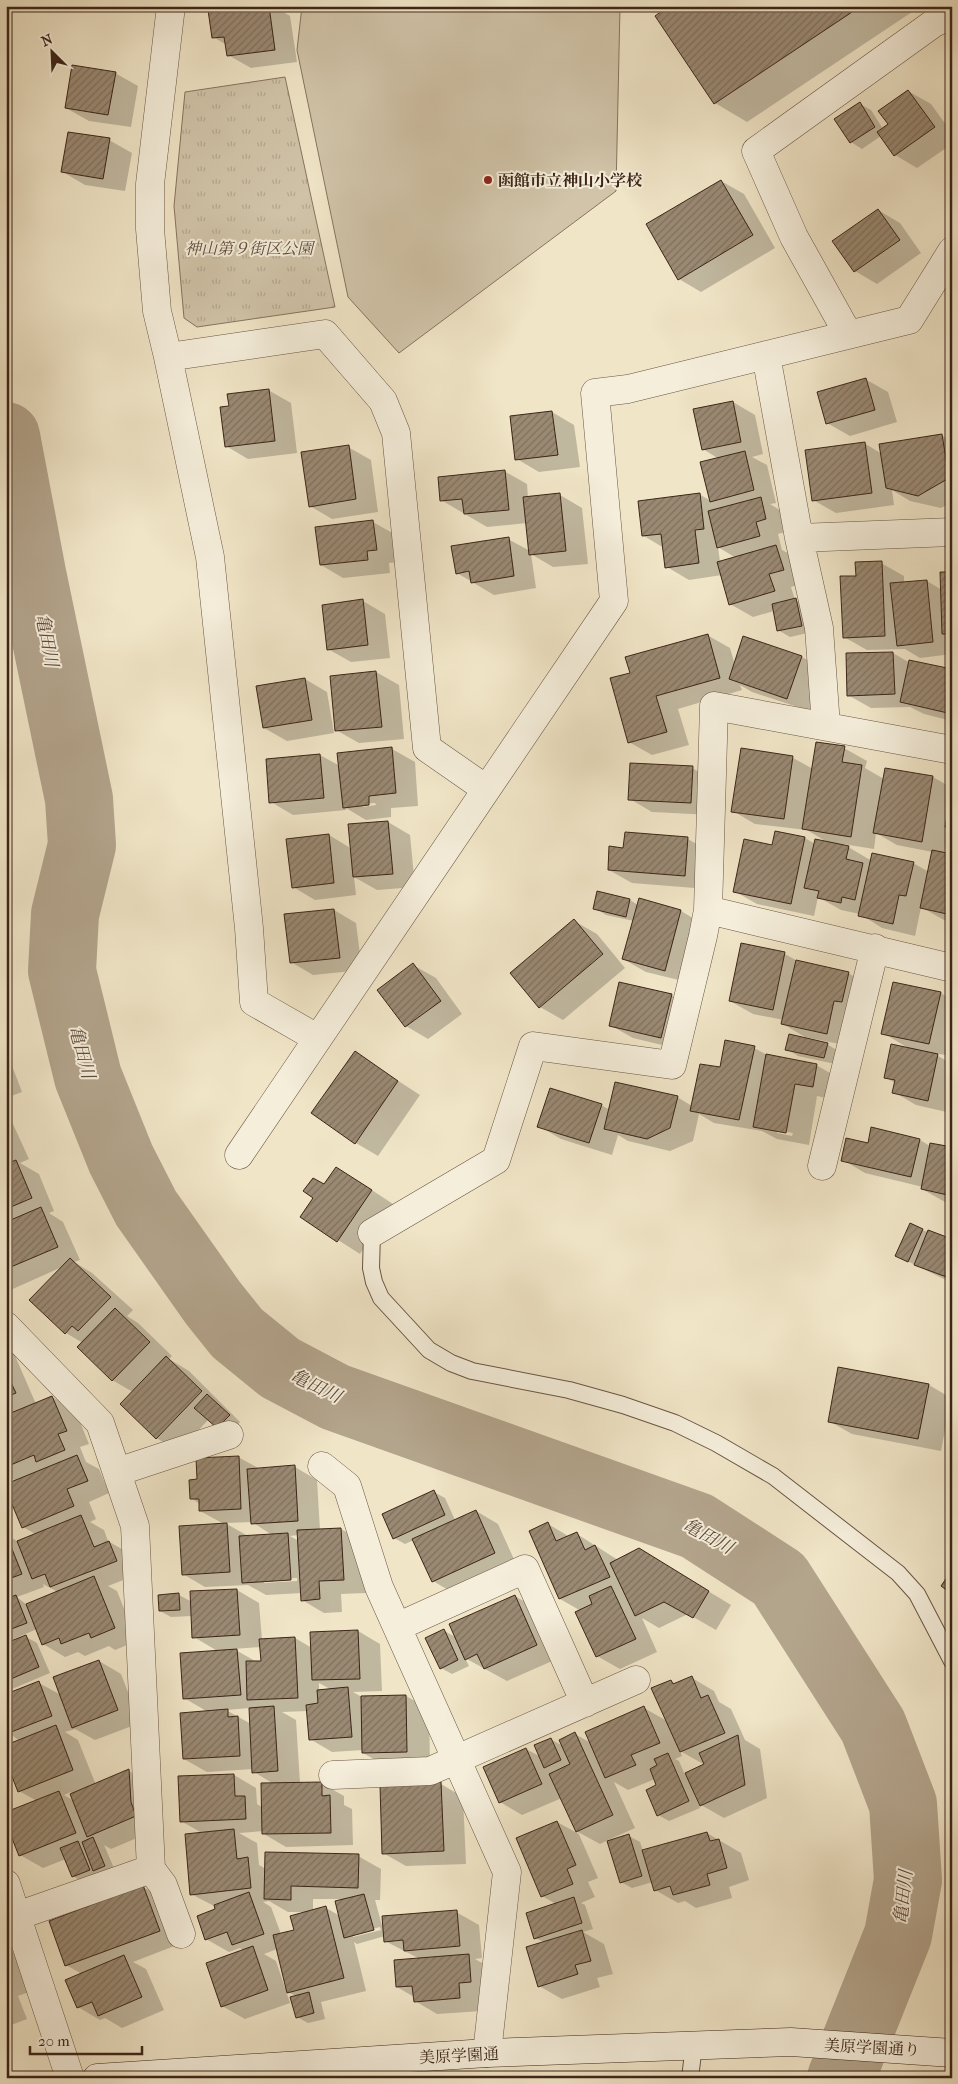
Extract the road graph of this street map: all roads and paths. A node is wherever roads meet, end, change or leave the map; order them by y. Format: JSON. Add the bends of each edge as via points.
{"nodes":[{"id":1,"x":171,"y":6,"type":"edge"},
{"id":2,"x":952,"y":15,"type":"edge"},
{"id":3,"x":952,"y":251,"type":"edge"},
{"id":4,"x":848,"y":334,"type":"junction"},
{"id":5,"x":766,"y":355,"type":"junction"},
{"id":6,"x":168,"y":356,"type":"junction"},
{"id":7,"x":952,"y":532,"type":"edge"},
{"id":8,"x":799,"y":538,"type":"junction"},
{"id":9,"x":826,"y":726,"type":"junction"},
{"id":10,"x":952,"y":750,"type":"edge"},
{"id":11,"x":486,"y":789,"type":"junction"},
{"id":12,"x":708,"y":910,"type":"junction"},
{"id":13,"x":875,"y":948,"type":"junction"},
{"id":14,"x":952,"y":968,"type":"edge"},
{"id":15,"x":317,"y":1038,"type":"junction"},
{"id":16,"x":239,"y":1155,"type":"dead end"},
{"id":17,"x":822,"y":1166,"type":"dead end"},
{"id":18,"x":372,"y":1233,"type":"joint"},
{"id":19,"x":6,"y":1326,"type":"edge"},
{"id":20,"x":229,"y":1435,"type":"dead end"},
{"id":21,"x":322,"y":1466,"type":"dead end"},
{"id":22,"x":117,"y":1472,"type":"junction"},
{"id":23,"x":397,"y":1627,"type":"junction"},
{"id":24,"x":952,"y":1661,"type":"edge"},
{"id":25,"x":636,"y":1680,"type":"dead end"},
{"id":26,"x":585,"y":1703,"type":"junction"},
{"id":27,"x":456,"y":1760,"type":"junction"},
{"id":28,"x":333,"y":1774,"type":"dead end"},
{"id":29,"x":151,"y":1869,"type":"junction"},
{"id":30,"x":6,"y":1884,"type":"edge"},
{"id":31,"x":17,"y":1916,"type":"junction"},
{"id":32,"x":181,"y":1934,"type":"dead end"},
{"id":33,"x":791,"y":2042,"type":"joint"},
{"id":34,"x":694,"y":2045,"type":"junction"},
{"id":35,"x":946,"y":2052,"type":"edge"},
{"id":36,"x":487,"y":2053,"type":"junction"},
{"id":37,"x":70,"y":2078,"type":"edge"},
{"id":38,"x":97,"y":2078,"type":"edge"},
{"id":39,"x":690,"y":2078,"type":"edge"}],
"edges":[{"from":1,"to":6,"type":"street","via":[[150,184],[157,311]]},
{"from":2,"to":4,"type":"street","via":[[934,23],[756,151],[794,237]]},
{"from":3,"to":4,"type":"street","via":[[909,320]]},
{"from":4,"to":5,"type":"street"},
{"from":5,"to":8,"type":"street"},
{"from":5,"to":11,"type":"street","via":[[628,389],[595,393],[614,601]]},
{"from":6,"to":11,"type":"street","via":[[325,334],[382,401],[396,433],[426,748]]},
{"from":6,"to":15,"type":"street","via":[[210,557],[254,1002]]},
{"from":7,"to":8,"type":"street"},
{"from":8,"to":9,"type":"street","via":[[819,628]]},
{"from":9,"to":10,"type":"street"},
{"from":9,"to":12,"type":"street","via":[[714,706]]},
{"from":11,"to":15,"type":"street"},
{"from":12,"to":13,"type":"street"},
{"from":12,"to":18,"type":"street","via":[[672,1065],[533,1046],[496,1160]]},
{"from":13,"to":14,"type":"street"},
{"from":13,"to":17,"type":"street"},
{"from":15,"to":16,"type":"street"},
{"from":18,"to":24,"type":"lane","via":[[371,1268],[381,1298],[429,1350],[472,1371],[569,1390],[675,1423],[773,1476],[898,1573],[917,1594]]},
{"from":19,"to":22,"type":"street","via":[[100,1423]]},
{"from":20,"to":22,"type":"street"},
{"from":21,"to":23,"type":"street","via":[[347,1486],[379,1587]]},
{"from":22,"to":29,"type":"street","via":[[135,1526]]},
{"from":23,"to":26,"type":"street","via":[[525,1569]]},
{"from":23,"to":27,"type":"street"},
{"from":25,"to":26,"type":"street"},
{"from":26,"to":27,"type":"street"},
{"from":27,"to":28,"type":"street","via":[[430,1771]]},
{"from":27,"to":36,"type":"street","via":[[507,1872]]},
{"from":29,"to":31,"type":"street"},
{"from":29,"to":32,"type":"street","via":[[163,1885]]},
{"from":30,"to":31,"type":"street"},
{"from":31,"to":37,"type":"street"},
{"from":33,"to":34,"type":"street","name":"美原学園通"},
{"from":33,"to":35,"type":"street","name":"美原学園通り"},
{"from":34,"to":36,"type":"street","name":"美原学園通"},
{"from":34,"to":39,"type":"lane"},
{"from":36,"to":38,"type":"street","name":"美原学園通"}]}
